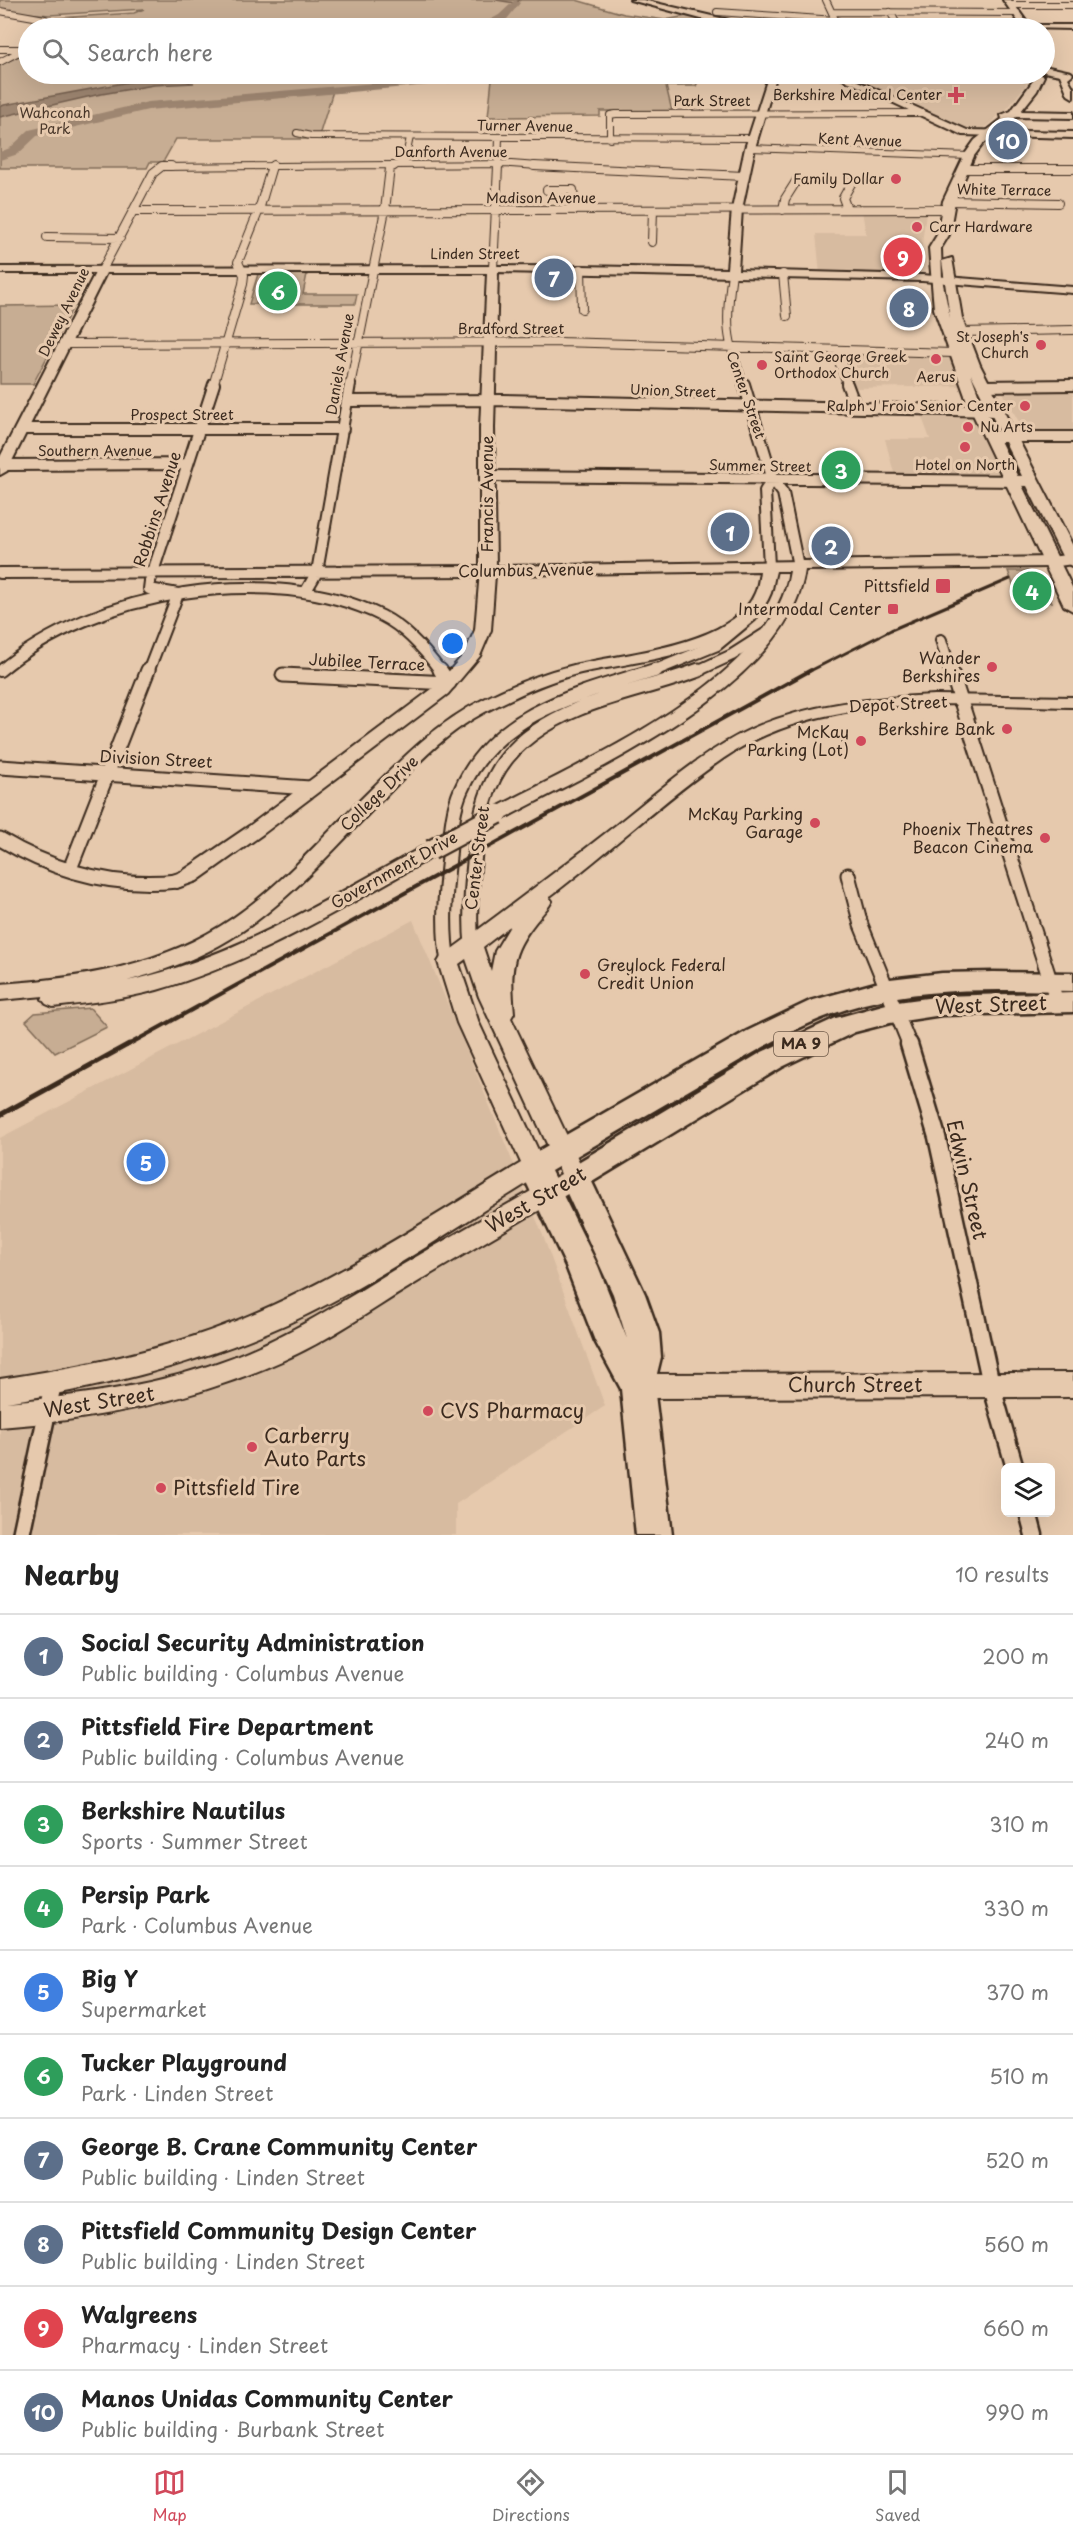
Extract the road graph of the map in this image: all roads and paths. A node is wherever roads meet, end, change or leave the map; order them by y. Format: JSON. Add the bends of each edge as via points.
{"nodes":[{"id":1,"x":634,"y":0,"type":"edge"},
{"id":2,"x":826,"y":0,"type":"edge"},
{"id":3,"x":1009,"y":2,"type":"edge"},
{"id":4,"x":1073,"y":5,"type":"edge"},
{"id":5,"x":726,"y":6,"type":"dead end"},
{"id":6,"x":0,"y":11,"type":"edge"},
{"id":7,"x":717,"y":12,"type":"junction"},
{"id":8,"x":833,"y":12,"type":"junction"},
{"id":9,"x":890,"y":12,"type":"junction"},
{"id":10,"x":1017,"y":13,"type":"junction"},
{"id":11,"x":55,"y":14,"type":"dead end"},
{"id":12,"x":705,"y":16,"type":"junction"},
{"id":13,"x":39,"y":18,"type":"edge"},
{"id":14,"x":47,"y":18,"type":"edge"},
{"id":15,"x":711,"y":18,"type":"edge"},
{"id":16,"x":806,"y":18,"type":"edge"},
{"id":17,"x":835,"y":18,"type":"edge"},
{"id":18,"x":894,"y":18,"type":"edge"},
{"id":19,"x":1020,"y":18,"type":"edge"},
{"id":20,"x":1055,"y":27,"type":"edge"},
{"id":21,"x":1073,"y":27,"type":"edge"},
{"id":22,"x":18,"y":48,"type":"edge"},
{"id":23,"x":0,"y":49,"type":"edge"},
{"id":24,"x":18,"y":53,"type":"edge"},
{"id":25,"x":0,"y":62,"type":"edge"},
{"id":26,"x":1065,"y":74,"type":"edge"},
{"id":27,"x":770,"y":84,"type":"edge"},
{"id":28,"x":858,"y":84,"type":"edge"},
{"id":29,"x":1035,"y":84,"type":"edge"},
{"id":30,"x":1071,"y":91,"type":"edge"},
{"id":31,"x":760,"y":113,"type":"junction"},
{"id":32,"x":922,"y":113,"type":"junction"},
{"id":33,"x":1011,"y":114,"type":"junction"},
{"id":34,"x":1073,"y":115,"type":"edge"},
{"id":35,"x":991,"y":132,"type":"junction"},
{"id":36,"x":297,"y":133,"type":"dead end"},
{"id":37,"x":1073,"y":135,"type":"edge"},
{"id":38,"x":410,"y":137,"type":"junction"},
{"id":39,"x":499,"y":138,"type":"junction"},
{"id":40,"x":610,"y":139,"type":"junction"},
{"id":41,"x":751,"y":143,"type":"junction"},
{"id":42,"x":969,"y":156,"type":"junction"},
{"id":43,"x":273,"y":164,"type":"junction"},
{"id":44,"x":396,"y":164,"type":"junction"},
{"id":45,"x":497,"y":164,"type":"junction"},
{"id":46,"x":158,"y":167,"type":"joint"},
{"id":47,"x":964,"y":169,"type":"junction"},
{"id":48,"x":1073,"y":169,"type":"edge"},
{"id":49,"x":744,"y":176,"type":"junction"},
{"id":50,"x":797,"y":180,"type":"dead end"},
{"id":51,"x":853,"y":180,"type":"dead end"},
{"id":52,"x":547,"y":190,"type":"dead end"},
{"id":53,"x":1058,"y":203,"type":"dead end"},
{"id":54,"x":949,"y":205,"type":"junction"},
{"id":55,"x":847,"y":209,"type":"junction"},
{"id":56,"x":259,"y":210,"type":"junction"},
{"id":57,"x":385,"y":210,"type":"junction"},
{"id":58,"x":496,"y":210,"type":"junction"},
{"id":59,"x":574,"y":210,"type":"junction"},
{"id":60,"x":653,"y":210,"type":"junction"},
{"id":61,"x":738,"y":210,"type":"junction"},
{"id":62,"x":783,"y":210,"type":"junction"},
{"id":63,"x":134,"y":211,"type":"junction"},
{"id":64,"x":47,"y":237,"type":"dead end"},
{"id":65,"x":120,"y":238,"type":"junction"},
{"id":66,"x":652,"y":242,"type":"dead end"},
{"id":67,"x":493,"y":269,"type":"junction"},
{"id":68,"x":581,"y":269,"type":"junction"},
{"id":69,"x":1,"y":270,"type":"edge"},
{"id":70,"x":102,"y":270,"type":"junction"},
{"id":71,"x":242,"y":270,"type":"junction"},
{"id":72,"x":372,"y":270,"type":"junction"},
{"id":73,"x":732,"y":273,"type":"junction"},
{"id":74,"x":783,"y":274,"type":"junction"},
{"id":75,"x":943,"y":280,"type":"junction"},
{"id":76,"x":1073,"y":290,"type":"edge"},
{"id":77,"x":582,"y":309,"type":"dead end"},
{"id":78,"x":786,"y":316,"type":"dead end"},
{"id":79,"x":1073,"y":330,"type":"edge"},
{"id":80,"x":961,"y":332,"type":"junction"},
{"id":81,"x":491,"y":342,"type":"junction"},
{"id":82,"x":228,"y":343,"type":"junction"},
{"id":83,"x":358,"y":343,"type":"junction"},
{"id":84,"x":67,"y":344,"type":"junction"},
{"id":85,"x":729,"y":347,"type":"junction"},
{"id":86,"x":835,"y":351,"type":"junction"},
{"id":87,"x":954,"y":353,"type":"junction"},
{"id":88,"x":1073,"y":385,"type":"edge"},
{"id":89,"x":983,"y":386,"type":"junction"},
{"id":90,"x":490,"y":400,"type":"junction"},
{"id":91,"x":349,"y":401,"type":"junction"},
{"id":92,"x":752,"y":406,"type":"junction"},
{"id":93,"x":856,"y":408,"type":"junction"},
{"id":94,"x":979,"y":411,"type":"junction"},
{"id":95,"x":996,"y":411,"type":"junction"},
{"id":96,"x":22,"y":429,"type":"junction"},
{"id":97,"x":200,"y":429,"type":"junction"},
{"id":98,"x":343,"y":429,"type":"junction"},
{"id":99,"x":992,"y":437,"type":"junction"},
{"id":100,"x":1010,"y":437,"type":"junction"},
{"id":101,"x":1073,"y":437,"type":"edge"},
{"id":102,"x":187,"y":464,"type":"junction"},
{"id":103,"x":2,"y":468,"type":"edge"},
{"id":104,"x":488,"y":477,"type":"junction"},
{"id":105,"x":773,"y":480,"type":"junction"},
{"id":106,"x":1013,"y":481,"type":"junction"},
{"id":107,"x":1032,"y":481,"type":"junction"},
{"id":108,"x":1073,"y":560,"type":"edge"},
{"id":109,"x":1051,"y":562,"type":"junction"},
{"id":110,"x":769,"y":566,"type":"junction"},
{"id":111,"x":798,"y":566,"type":"junction"},
{"id":112,"x":488,"y":571,"type":"junction"},
{"id":113,"x":152,"y":572,"type":"junction"},
{"id":114,"x":317,"y":572,"type":"junction"},
{"id":115,"x":0,"y":573,"type":"edge"},
{"id":116,"x":306,"y":591,"type":"junction"},
{"id":117,"x":178,"y":594,"type":"junction"},
{"id":118,"x":763,"y":596,"type":"junction"},
{"id":119,"x":1073,"y":606,"type":"edge"},
{"id":120,"x":777,"y":624,"type":"junction"},
{"id":121,"x":940,"y":640,"type":"dead end"},
{"id":122,"x":0,"y":671,"type":"edge"},
{"id":123,"x":284,"y":675,"type":"dead end"},
{"id":124,"x":449,"y":683,"type":"junction"},
{"id":125,"x":961,"y":701,"type":"junction"},
{"id":126,"x":1073,"y":702,"type":"edge"},
{"id":127,"x":0,"y":767,"type":"edge"},
{"id":128,"x":108,"y":772,"type":"junction"},
{"id":129,"x":310,"y":788,"type":"junction"},
{"id":130,"x":0,"y":839,"type":"edge"},
{"id":131,"x":70,"y":869,"type":"junction"},
{"id":132,"x":848,"y":875,"type":"dead end"},
{"id":133,"x":560,"y":879,"type":"junction"},
{"id":134,"x":177,"y":881,"type":"joint"},
{"id":135,"x":472,"y":945,"type":"junction"},
{"id":136,"x":448,"y":962,"type":"junction"},
{"id":137,"x":0,"y":992,"type":"edge"},
{"id":138,"x":1063,"y":992,"type":"edge"},
{"id":139,"x":0,"y":999,"type":"edge"},
{"id":140,"x":892,"y":1000,"type":"junction"},
{"id":141,"x":504,"y":1024,"type":"junction"},
{"id":142,"x":569,"y":1164,"type":"junction"},
{"id":143,"x":541,"y":1181,"type":"junction"},
{"id":144,"x":53,"y":1384,"type":"junction"},
{"id":145,"x":992,"y":1384,"type":"junction"},
{"id":146,"x":1073,"y":1384,"type":"edge"},
{"id":147,"x":637,"y":1386,"type":"junction"},
{"id":148,"x":0,"y":1392,"type":"edge"},
{"id":149,"x":48,"y":1412,"type":"junction"},
{"id":150,"x":0,"y":1415,"type":"edge"},
{"id":151,"x":1014,"y":1463,"type":"edge"},
{"id":152,"x":1029,"y":1517,"type":"edge"},
{"id":153,"x":21,"y":1535,"type":"edge"},
{"id":154,"x":654,"y":1535,"type":"edge"},
{"id":155,"x":1034,"y":1535,"type":"edge"}],
"edges":[{"from":1,"to":12,"type":"street"},
{"from":2,"to":8,"type":"street"},
{"from":3,"to":4,"type":"street"},
{"from":3,"to":10,"type":"main road"},
{"from":5,"to":7,"type":"street"},
{"from":6,"to":13,"type":"street"},
{"from":7,"to":12,"type":"street"},
{"from":7,"to":16,"type":"street"},
{"from":8,"to":9,"type":"street"},
{"from":8,"to":17,"type":"street"},
{"from":9,"to":10,"type":"street"},
{"from":9,"to":18,"type":"street"},
{"from":10,"to":19,"type":"main road"},
{"from":11,"to":14,"type":"street"},
{"from":12,"to":15,"type":"street"},
{"from":20,"to":21,"type":"street"},
{"from":22,"to":23,"type":"street"},
{"from":24,"to":25,"type":"street"},
{"from":26,"to":30,"type":"main road"},
{"from":27,"to":31,"type":"street"},
{"from":28,"to":32,"type":"street"},
{"from":29,"to":33,"type":"main road"},
{"from":31,"to":32,"type":"street","name":"Park Street"},
{"from":31,"to":40,"type":"street","name":"Park Street","via":[[610,115]]},
{"from":31,"to":41,"type":"street"},
{"from":32,"to":35,"type":"street","via":[[965,133]]},
{"from":33,"to":34,"type":"main road"},
{"from":33,"to":35,"type":"main road"},
{"from":35,"to":37,"type":"street"},
{"from":35,"to":42,"type":"main road"},
{"from":36,"to":38,"type":"street","name":"Turner Avenue"},
{"from":38,"to":39,"type":"street","name":"Turner Avenue"},
{"from":38,"to":44,"type":"street","name":"Daniels Avenue","via":[[405,161]]},
{"from":39,"to":40,"type":"street","name":"Turner Avenue"},
{"from":39,"to":45,"type":"street","name":"Francis Avenue"},
{"from":40,"to":41,"type":"street","name":"Turner Avenue"},
{"from":41,"to":42,"type":"street","name":"Kent Avenue"},
{"from":41,"to":49,"type":"street"},
{"from":42,"to":47,"type":"main road"},
{"from":43,"to":44,"type":"street","name":"Danforth Avenue"},
{"from":43,"to":46,"type":"street","name":"Danforth Avenue"},
{"from":43,"to":56,"type":"street","name":"Robbins Avenue"},
{"from":44,"to":45,"type":"street","name":"Danforth Avenue"},
{"from":44,"to":57,"type":"street","name":"Daniels Avenue","via":[[390,168]]},
{"from":45,"to":49,"type":"street","name":"Danforth Avenue"},
{"from":45,"to":58,"type":"street","name":"Francis Avenue"},
{"from":46,"to":63,"type":"street","name":"Dewey Avenue"},
{"from":47,"to":48,"type":"street"},
{"from":47,"to":54,"type":"main road"},
{"from":49,"to":61,"type":"street"},
{"from":50,"to":62,"type":"street"},
{"from":51,"to":55,"type":"street","via":[[843,198]]},
{"from":52,"to":59,"type":"street","via":[[573,190]]},
{"from":53,"to":54,"type":"street","name":"White Terrace"},
{"from":54,"to":55,"type":"street","name":"Madison Avenue"},
{"from":54,"to":75,"type":"main road","via":[[942,235],[947,246]]},
{"from":55,"to":62,"type":"street","name":"Madison Avenue"},
{"from":56,"to":57,"type":"street","name":"Madison Avenue"},
{"from":56,"to":63,"type":"street","name":"Madison Avenue"},
{"from":56,"to":71,"type":"street","name":"Robbins Avenue","via":[[238,262]]},
{"from":57,"to":58,"type":"street","name":"Madison Avenue"},
{"from":57,"to":72,"type":"street","name":"Daniels Avenue"},
{"from":58,"to":59,"type":"street","name":"Madison Avenue"},
{"from":58,"to":67,"type":"street","name":"Francis Avenue"},
{"from":59,"to":60,"type":"street","name":"Madison Avenue"},
{"from":60,"to":61,"type":"street","name":"Madison Avenue"},
{"from":60,"to":66,"type":"street"},
{"from":61,"to":62,"type":"street","name":"Madison Avenue"},
{"from":61,"to":73,"type":"street"},
{"from":63,"to":65,"type":"street","name":"Dewey Avenue"},
{"from":64,"to":65,"type":"street"},
{"from":65,"to":70,"type":"street","name":"Dewey Avenue"},
{"from":67,"to":68,"type":"street","name":"Linden Street"},
{"from":67,"to":72,"type":"street","name":"Linden Street"},
{"from":67,"to":81,"type":"street","name":"Francis Avenue"},
{"from":68,"to":73,"type":"street","name":"Linden Street"},
{"from":68,"to":77,"type":"street"},
{"from":69,"to":70,"type":"street","name":"Linden Street"},
{"from":70,"to":71,"type":"street","name":"Linden Street"},
{"from":70,"to":84,"type":"street","name":"Dewey Avenue"},
{"from":71,"to":72,"type":"street","name":"Linden Street"},
{"from":71,"to":82,"type":"street","name":"Robbins Avenue","via":[[240,302]]},
{"from":72,"to":83,"type":"street","name":"Daniels Avenue"},
{"from":73,"to":74,"type":"street","name":"Linden Street"},
{"from":73,"to":85,"type":"street","name":"Center Street","via":[[727,308]]},
{"from":74,"to":75,"type":"street","name":"Linden Street"},
{"from":74,"to":78,"type":"street"},
{"from":75,"to":76,"type":"street","name":"Linden Street"},
{"from":75,"to":80,"type":"main road"},
{"from":75,"to":87,"type":"main road","via":[[940,309]]},
{"from":79,"to":80,"type":"street"},
{"from":80,"to":89,"type":"main road"},
{"from":81,"to":83,"type":"street","name":"Bradford Street"},
{"from":81,"to":85,"type":"street","name":"Bradford Street"},
{"from":81,"to":90,"type":"street","name":"Francis Avenue"},
{"from":82,"to":83,"type":"street","name":"Bradford Street"},
{"from":82,"to":84,"type":"street","name":"Bradford Street"},
{"from":82,"to":97,"type":"street","name":"Robbins Avenue"},
{"from":83,"to":91,"type":"street","name":"Daniels Avenue"},
{"from":84,"to":96,"type":"street","name":"Dewey Avenue"},
{"from":85,"to":86,"type":"street","name":"Bradford Street"},
{"from":85,"to":92,"type":"street","name":"Center Street"},
{"from":86,"to":87,"type":"street","name":"Bradford Street"},
{"from":86,"to":93,"type":"street"},
{"from":87,"to":94,"type":"main road"},
{"from":88,"to":89,"type":"street"},
{"from":89,"to":95,"type":"main road"},
{"from":90,"to":91,"type":"street","name":"Union Street"},
{"from":90,"to":92,"type":"street","name":"Union Street"},
{"from":90,"to":104,"type":"street","name":"Francis Avenue"},
{"from":91,"to":98,"type":"street","name":"Daniels Avenue"},
{"from":92,"to":93,"type":"street","name":"Union Street"},
{"from":92,"to":105,"type":"street","name":"Center Street"},
{"from":93,"to":94,"type":"street","name":"Union Street"},
{"from":94,"to":95,"type":"street","name":"Union Street"},
{"from":94,"to":99,"type":"main road"},
{"from":95,"to":100,"type":"main road"},
{"from":96,"to":97,"type":"street","name":"Prospect Street"},
{"from":96,"to":103,"type":"street","name":"Dewey Avenue"},
{"from":97,"to":98,"type":"street","name":"Prospect Street"},
{"from":97,"to":102,"type":"street","name":"Robbins Avenue"},
{"from":98,"to":114,"type":"street","name":"Daniels Avenue"},
{"from":99,"to":100,"type":"street"},
{"from":99,"to":106,"type":"main road"},
{"from":100,"to":101,"type":"street"},
{"from":100,"to":107,"type":"main road"},
{"from":102,"to":103,"type":"street","name":"Southern Avenue"},
{"from":102,"to":113,"type":"street","name":"Robbins Avenue"},
{"from":104,"to":105,"type":"street","name":"Summer Street"},
{"from":104,"to":112,"type":"street","name":"Francis Avenue"},
{"from":105,"to":106,"type":"street","name":"Summer Street"},
{"from":105,"to":110,"type":"street","name":"Center Street","via":[[765,491]]},
{"from":105,"to":111,"type":"street","name":"Center Street","via":[[787,506]]},
{"from":106,"to":107,"type":"street","name":"Summer Street"},
{"from":106,"to":109,"type":"main road"},
{"from":107,"to":108,"type":"main road"},
{"from":108,"to":109,"type":"street","name":"Columbus Avenue"},
{"from":109,"to":111,"type":"street","name":"Columbus Avenue"},
{"from":109,"to":119,"type":"main road"},
{"from":110,"to":111,"type":"street","name":"Columbus Avenue"},
{"from":110,"to":112,"type":"street","name":"Columbus Avenue"},
{"from":110,"to":118,"type":"street","name":"Center Street"},
{"from":111,"to":120,"type":"street","name":"Center Street","via":[[791,599]]},
{"from":112,"to":114,"type":"street","name":"Columbus Avenue"},
{"from":112,"to":124,"type":"street","name":"Francis Avenue","via":[[483,630],[472,656]]},
{"from":113,"to":114,"type":"street","name":"Columbus Avenue"},
{"from":113,"to":115,"type":"street","name":"Columbus Avenue"},
{"from":113,"to":117,"type":"street","name":"Robbins Avenue","via":[[149,589]]},
{"from":114,"to":116,"type":"street","name":"Daniels Avenue"},
{"from":116,"to":117,"type":"street","via":[[241,589]]},
{"from":116,"to":124,"type":"street","via":[[382,616],[417,642]]},
{"from":117,"to":122,"type":"street","via":[[139,601],[94,616]]},
{"from":117,"to":128,"type":"street"},
{"from":118,"to":136,"type":"street","name":"Center Street","via":[[740,629],[709,650],[551,704],[512,728],[481,756],[460,790],[453,820],[442,916]]},
{"from":118,"to":137,"type":"street","name":"College Drive","via":[[741,620],[705,641],[561,674],[511,692],[471,713],[424,749],[264,904],[193,951],[118,977]]},
{"from":120,"to":135,"type":"street","name":"Center Street","via":[[708,667],[561,716],[513,751],[493,778],[483,802],[471,896]]},
{"from":120,"to":139,"type":"street","name":"Government Drive","bridge":true,"via":[[737,668],[680,713],[260,943],[191,973],[106,995]]},
{"from":121,"to":125,"type":"street"},
{"from":123,"to":124,"type":"street","name":"Jubilee Terrace"},
{"from":124,"to":129,"type":"street","name":"Francis Avenue"},
{"from":125,"to":126,"type":"street","name":"Depot Street"},
{"from":125,"to":133,"type":"street","name":"Depot Street","via":[[847,706],[760,731],[695,771]]},
{"from":125,"to":138,"type":"street"},
{"from":127,"to":128,"type":"street","name":"Division Street"},
{"from":128,"to":129,"type":"street","name":"Division Street"},
{"from":128,"to":131,"type":"street"},
{"from":129,"to":134,"type":"street","name":"Francis Avenue","via":[[190,876]]},
{"from":130,"to":131,"type":"street","via":[[36,859]]},
{"from":131,"to":134,"type":"street","via":[[150,884]]},
{"from":132,"to":140,"type":"street","name":"Edwin Street","via":[[861,926]]},
{"from":133,"to":135,"type":"street","name":"Depot Street"},
{"from":133,"to":141,"type":"street","name":"Depot Street","via":[[505,950],[499,976]]},
{"from":135,"to":136,"type":"street","name":"Depot Street"},
{"from":135,"to":141,"type":"street","name":"Center Street"},
{"from":136,"to":143,"type":"street","name":"Center Street","via":[[468,1023]]},
{"from":138,"to":140,"type":"highway","name":"West Street","number":"MA 9","via":[[962,1004]]},
{"from":140,"to":142,"type":"highway","name":"West Street","number":"MA 9"},
{"from":140,"to":145,"type":"street","name":"Edwin Street","via":[[908,1036],[937,1137]]},
{"from":141,"to":142,"type":"street","name":"Center Street"},
{"from":142,"to":143,"type":"highway","name":"West Street","number":"MA 9"},
{"from":142,"to":147,"type":"highway","name":"Center Street","via":[[643,1333],[645,1357]]},
{"from":143,"to":144,"type":"street","name":"West Street","via":[[279,1315],[172,1355]]},
{"from":143,"to":147,"type":"highway","name":"Center Street","via":[[582,1266],[611,1341]]},
{"from":143,"to":149,"type":"street","name":"West Street","via":[[341,1318],[246,1364],[142,1398]]},
{"from":144,"to":148,"type":"street","name":"West Street"},
{"from":144,"to":149,"type":"street"},
{"from":145,"to":146,"type":"street","name":"Church Street"},
{"from":145,"to":147,"type":"street","name":"Church Street"},
{"from":145,"to":151,"type":"street","name":"Edwin Street"},
{"from":147,"to":154,"type":"highway","name":"Center Street"},
{"from":149,"to":150,"type":"street","name":"West Street"},
{"from":149,"to":153,"type":"street"},
{"from":152,"to":155,"type":"street"}]}
